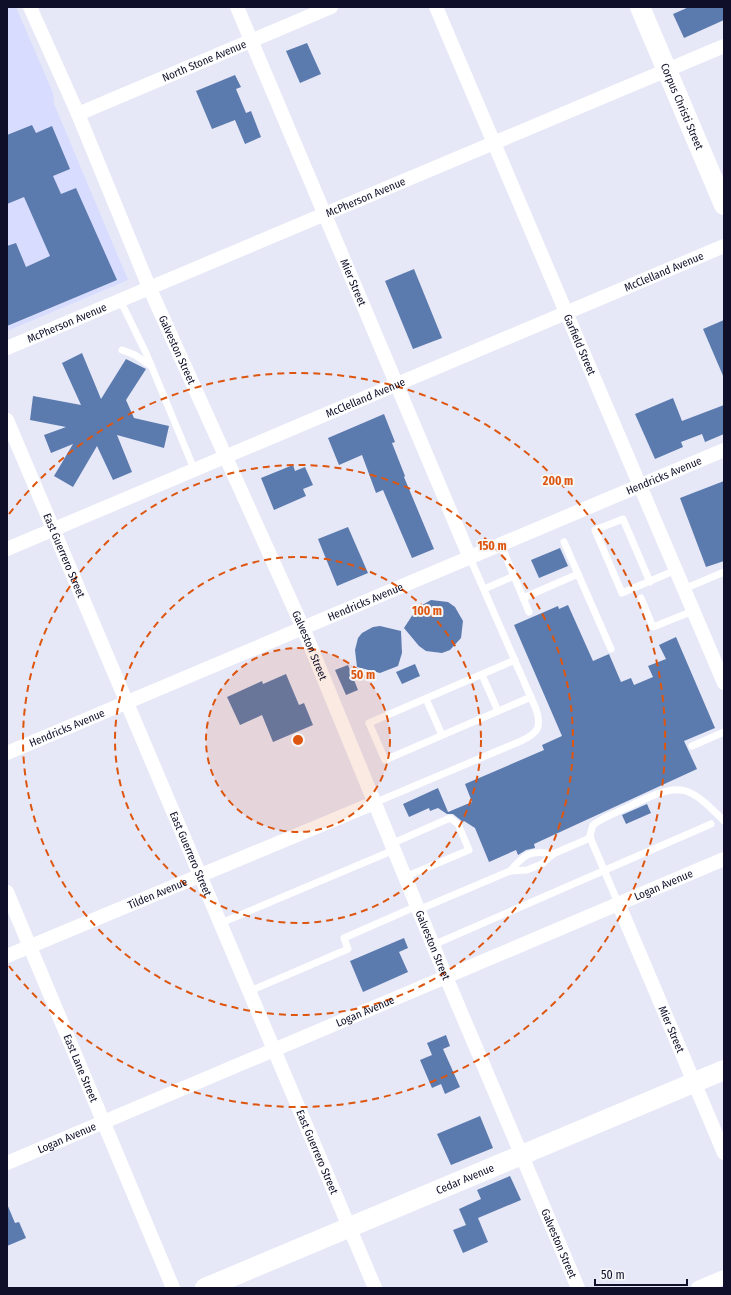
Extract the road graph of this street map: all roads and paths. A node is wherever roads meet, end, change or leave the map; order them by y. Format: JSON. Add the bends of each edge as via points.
{"nodes":[{"id":1,"x":30,"y":7,"type":"edge"},
{"id":2,"x":237,"y":7,"type":"edge"},
{"id":3,"x":331,"y":7,"type":"edge"},
{"id":4,"x":436,"y":7,"type":"edge"},
{"id":5,"x":640,"y":7,"type":"edge"},
{"id":6,"x":251,"y":41,"type":"junction"},
{"id":7,"x":724,"y":46,"type":"edge"},
{"id":8,"x":667,"y":71,"type":"junction"},
{"id":9,"x":78,"y":114,"type":"junction"},
{"id":10,"x":495,"y":142,"type":"junction"},
{"id":11,"x":724,"y":205,"type":"edge"},
{"id":12,"x":325,"y":215,"type":"junction"},
{"id":13,"x":724,"y":246,"type":"edge"},
{"id":14,"x":149,"y":287,"type":"junction"},
{"id":15,"x":120,"y":300,"type":"junction"},
{"id":16,"x":567,"y":312,"type":"junction"},
{"id":17,"x":7,"y":348,"type":"edge"},
{"id":18,"x":122,"y":350,"type":"dead end"},
{"id":19,"x":152,"y":367,"type":"junction"},
{"id":20,"x":397,"y":384,"type":"junction"},
{"id":21,"x":7,"y":420,"type":"edge"},
{"id":22,"x":724,"y":450,"type":"edge"},
{"id":23,"x":224,"y":456,"type":"junction"},
{"id":24,"x":194,"y":469,"type":"junction"},
{"id":25,"x":641,"y":485,"type":"junction"},
{"id":26,"x":53,"y":530,"type":"junction"},
{"id":27,"x":564,"y":542,"type":"dead end"},
{"id":28,"x":500,"y":545,"type":"junction"},
{"id":29,"x":7,"y":549,"type":"edge"},
{"id":30,"x":470,"y":558,"type":"junction"},
{"id":31,"x":676,"y":570,"type":"junction"},
{"id":32,"x":724,"y":572,"type":"edge"},
{"id":33,"x":578,"y":574,"type":"junction"},
{"id":34,"x":514,"y":576,"type":"junction"},
{"id":35,"x":650,"y":582,"type":"junction"},
{"id":36,"x":484,"y":589,"type":"junction"},
{"id":37,"x":684,"y":589,"type":"junction"},
{"id":38,"x":523,"y":598,"type":"junction"},
{"id":39,"x":641,"y":598,"type":"dead end"},
{"id":40,"x":693,"y":611,"type":"junction"},
{"id":41,"x":529,"y":612,"type":"dead end"},
{"id":42,"x":303,"y":628,"type":"junction"},
{"id":43,"x":611,"y":649,"type":"dead end"},
{"id":44,"x":515,"y":660,"type":"junction"},
{"id":45,"x":482,"y":675,"type":"junction"},
{"id":46,"x":724,"y":683,"type":"edge"},
{"id":47,"x":531,"y":697,"type":"junction"},
{"id":48,"x":426,"y":699,"type":"junction"},
{"id":49,"x":126,"y":703,"type":"junction"},
{"id":50,"x":498,"y":711,"type":"junction"},
{"id":51,"x":724,"y":732,"type":"edge"},
{"id":52,"x":442,"y":736,"type":"junction"},
{"id":53,"x":692,"y":746,"type":"dead end"},
{"id":54,"x":7,"y":753,"type":"edge"},
{"id":55,"x":374,"y":803,"type":"junction"},
{"id":56,"x":724,"y":821,"type":"edge"},
{"id":57,"x":711,"y":824,"type":"dead end"},
{"id":58,"x":590,"y":838,"type":"junction"},
{"id":59,"x":392,"y":847,"type":"junction"},
{"id":60,"x":553,"y":854,"type":"junction"},
{"id":61,"x":724,"y":859,"type":"edge"},
{"id":62,"x":604,"y":870,"type":"junction"},
{"id":63,"x":510,"y":871,"type":"junction"},
{"id":64,"x":200,"y":875,"type":"junction"},
{"id":65,"x":405,"y":877,"type":"junction"},
{"id":66,"x":7,"y":892,"type":"edge"},
{"id":67,"x":619,"y":905,"type":"junction"},
{"id":68,"x":418,"y":908,"type":"junction"},
{"id":69,"x":221,"y":923,"type":"junction"},
{"id":70,"x":433,"y":945,"type":"junction"},
{"id":71,"x":30,"y":946,"type":"junction"},
{"id":72,"x":7,"y":956,"type":"edge"},
{"id":73,"x":446,"y":977,"type":"junction"},
{"id":74,"x":250,"y":991,"type":"junction"},
{"id":75,"x":275,"y":1050,"type":"junction"},
{"id":76,"x":724,"y":1070,"type":"edge"},
{"id":77,"x":694,"y":1083,"type":"junction"},
{"id":78,"x":104,"y":1122,"type":"junction"},
{"id":79,"x":724,"y":1153,"type":"edge"},
{"id":80,"x":522,"y":1155,"type":"junction"},
{"id":81,"x":7,"y":1163,"type":"edge"},
{"id":82,"x":350,"y":1227,"type":"junction"},
{"id":83,"x":724,"y":1277,"type":"edge"},
{"id":84,"x":173,"y":1288,"type":"edge"},
{"id":85,"x":206,"y":1288,"type":"edge"},
{"id":86,"x":375,"y":1288,"type":"edge"},
{"id":87,"x":578,"y":1288,"type":"edge"},
{"id":88,"x":698,"y":1288,"type":"edge"}],
"edges":[{"from":1,"to":9,"type":"street","name":"Galveston Street"},
{"from":2,"to":6,"type":"street","name":"Mier Street"},
{"from":3,"to":6,"type":"street","name":"North Stone Avenue"},
{"from":4,"to":10,"type":"street","name":"Garfield Street"},
{"from":5,"to":8,"type":"street","name":"Corpus Christi Street"},
{"from":6,"to":9,"type":"street","name":"North Stone Avenue"},
{"from":6,"to":12,"type":"street","name":"Mier Street"},
{"from":7,"to":8,"type":"street","name":"McPherson Avenue"},
{"from":8,"to":10,"type":"street","name":"McPherson Avenue"},
{"from":8,"to":11,"type":"street","name":"Corpus Christi Street"},
{"from":9,"to":14,"type":"street","name":"Galveston Street"},
{"from":10,"to":12,"type":"street","name":"McPherson Avenue"},
{"from":10,"to":16,"type":"street","name":"Garfield Street"},
{"from":12,"to":14,"type":"street","name":"McPherson Avenue"},
{"from":12,"to":20,"type":"street","name":"Mier Street"},
{"from":13,"to":16,"type":"street","name":"McClelland Avenue"},
{"from":14,"to":15,"type":"street","name":"McPherson Avenue"},
{"from":14,"to":23,"type":"street","name":"Galveston Street"},
{"from":15,"to":17,"type":"street","name":"McPherson Avenue"},
{"from":15,"to":19,"type":"lane"},
{"from":16,"to":20,"type":"street","name":"McClelland Avenue"},
{"from":16,"to":25,"type":"street","name":"Garfield Street"},
{"from":18,"to":19,"type":"lane","via":[[135,355]]},
{"from":19,"to":24,"type":"lane"},
{"from":20,"to":23,"type":"street","name":"McClelland Avenue"},
{"from":20,"to":30,"type":"street","name":"Mier Street"},
{"from":21,"to":26,"type":"street","name":"East Guerrero Street"},
{"from":22,"to":25,"type":"street","name":"Hendricks Avenue"},
{"from":23,"to":24,"type":"street","name":"McClelland Avenue"},
{"from":23,"to":42,"type":"street","name":"Galveston Street"},
{"from":24,"to":26,"type":"street","name":"McClelland Avenue"},
{"from":25,"to":28,"type":"street","name":"Hendricks Avenue"},
{"from":25,"to":31,"type":"street","name":"Garfield Street"},
{"from":26,"to":29,"type":"street","name":"McClelland Avenue"},
{"from":26,"to":49,"type":"street","name":"East Guerrero Street"},
{"from":27,"to":33,"type":"lane"},
{"from":28,"to":30,"type":"street","name":"Hendricks Avenue"},
{"from":28,"to":34,"type":"lane"},
{"from":30,"to":36,"type":"lane"},
{"from":30,"to":42,"type":"street","name":"Hendricks Avenue"},
{"from":31,"to":35,"type":"lane"},
{"from":31,"to":37,"type":"street","name":"Garfield Street"},
{"from":32,"to":37,"type":"lane"},
{"from":33,"to":38,"type":"lane"},
{"from":33,"to":43,"type":"lane"},
{"from":34,"to":36,"type":"lane"},
{"from":34,"to":38,"type":"lane"},
{"from":35,"to":35,"type":"lane","via":[[623,519],[595,530],[622,593]]},
{"from":36,"to":44,"type":"lane"},
{"from":37,"to":40,"type":"street","name":"Garfield Street"},
{"from":38,"to":41,"type":"lane"},
{"from":39,"to":40,"type":"lane","via":[[653,627]]},
{"from":40,"to":46,"type":"street","name":"Garfield Street","via":[[716,658]]},
{"from":42,"to":49,"type":"street","name":"Hendricks Avenue"},
{"from":42,"to":55,"type":"street","name":"Galveston Street"},
{"from":44,"to":45,"type":"lane"},
{"from":44,"to":47,"type":"lane"},
{"from":45,"to":48,"type":"lane"},
{"from":45,"to":50,"type":"lane"},
{"from":47,"to":50,"type":"lane"},
{"from":47,"to":55,"type":"lane","via":[[539,718],[539,726],[530,737]]},
{"from":48,"to":52,"type":"lane"},
{"from":48,"to":52,"type":"lane","via":[[369,723],[385,760]]},
{"from":49,"to":54,"type":"street","name":"Hendricks Avenue"},
{"from":49,"to":64,"type":"street","name":"East Guerrero Street"},
{"from":50,"to":52,"type":"lane"},
{"from":51,"to":53,"type":"lane"},
{"from":55,"to":59,"type":"street","name":"Galveston Street"},
{"from":55,"to":64,"type":"street","name":"Tilden Avenue"},
{"from":56,"to":58,"type":"lane","via":[[697,795],[678,788],[669,789],[598,822],[590,829]]},
{"from":57,"to":62,"type":"lane"},
{"from":58,"to":60,"type":"lane"},
{"from":58,"to":62,"type":"lane"},
{"from":59,"to":65,"type":"street","name":"Galveston Street"},
{"from":59,"to":65,"type":"lane","via":[[450,818],[458,824],[464,837],[469,850]]},
{"from":59,"to":69,"type":"lane"},
{"from":60,"to":63,"type":"lane","via":[[532,868]]},
{"from":60,"to":63,"type":"lane","via":[[541,851],[526,855],[518,860]]},
{"from":61,"to":67,"type":"street","name":"Logan Avenue"},
{"from":62,"to":67,"type":"lane"},
{"from":62,"to":70,"type":"lane"},
{"from":63,"to":68,"type":"lane"},
{"from":64,"to":69,"type":"street","name":"East Guerrero Street"},
{"from":64,"to":71,"type":"street","name":"Tilden Avenue"},
{"from":65,"to":68,"type":"street","name":"Galveston Street"},
{"from":66,"to":71,"type":"street","name":"East Lane Street"},
{"from":67,"to":73,"type":"street","name":"Logan Avenue"},
{"from":67,"to":77,"type":"street","name":"Mier Street"},
{"from":68,"to":70,"type":"street","name":"Galveston Street"},
{"from":68,"to":74,"type":"lane","via":[[344,938],[348,949]]},
{"from":69,"to":74,"type":"street","name":"East Guerrero Street"},
{"from":70,"to":73,"type":"street","name":"Galveston Street"},
{"from":71,"to":72,"type":"street","name":"Tilden Avenue"},
{"from":71,"to":78,"type":"street","name":"East Lane Street"},
{"from":73,"to":75,"type":"street","name":"Logan Avenue"},
{"from":73,"to":80,"type":"street","name":"Galveston Street"},
{"from":74,"to":75,"type":"street","name":"East Guerrero Street"},
{"from":75,"to":78,"type":"street","name":"Logan Avenue"},
{"from":75,"to":82,"type":"street","name":"East Guerrero Street"},
{"from":76,"to":77,"type":"street","name":"Cedar Avenue"},
{"from":77,"to":79,"type":"street","name":"Mier Street"},
{"from":77,"to":80,"type":"street","name":"Cedar Avenue"},
{"from":78,"to":81,"type":"street","name":"Logan Avenue"},
{"from":78,"to":84,"type":"street","name":"East Lane Street"},
{"from":80,"to":82,"type":"street","name":"Cedar Avenue"},
{"from":80,"to":87,"type":"street","name":"Galveston Street"},
{"from":82,"to":85,"type":"street","name":"Cedar Avenue"},
{"from":82,"to":86,"type":"street","name":"East Guerrero Street"},
{"from":83,"to":88,"type":"street"}]}
